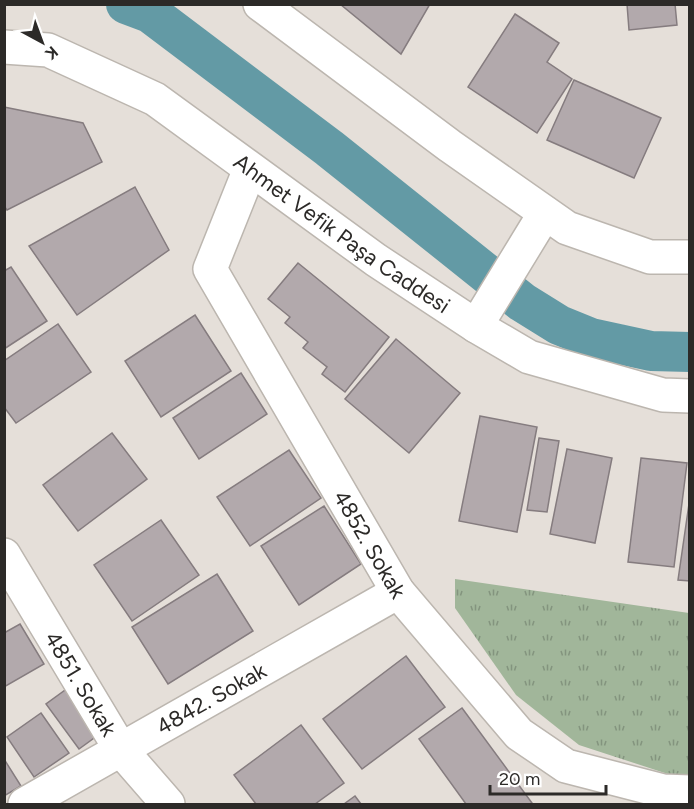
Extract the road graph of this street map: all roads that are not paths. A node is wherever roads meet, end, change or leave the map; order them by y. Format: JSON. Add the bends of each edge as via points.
{"nodes":[{"id":1,"x":260,"y":4,"type":"edge"},
{"id":2,"x":4,"y":47,"type":"edge"},
{"id":3,"x":250,"y":169,"type":"junction"},
{"id":4,"x":545,"y":213,"type":"junction"},
{"id":5,"x":690,"y":256,"type":"edge"},
{"id":6,"x":476,"y":326,"type":"junction"},
{"id":7,"x":690,"y":396,"type":"edge"},
{"id":8,"x":4,"y":555,"type":"edge"},
{"id":9,"x":398,"y":592,"type":"junction"},
{"id":10,"x":121,"y":750,"type":"junction"},
{"id":11,"x":690,"y":792,"type":"edge"},
{"id":12,"x":25,"y":804,"type":"edge"},
{"id":13,"x":168,"y":804,"type":"edge"}],
"edges":[{"from":1,"to":4,"type":"street"},
{"from":2,"to":3,"type":"street","name":"Ahmet Vefik Paşa Caddesi","via":[[48,50],[154,99]]},
{"from":3,"to":6,"type":"street","name":"Ahmet Vefik Paşa Caddesi"},
{"from":3,"to":9,"type":"street","name":"4852. Sokak","via":[[210,269]]},
{"from":4,"to":5,"type":"street","via":[[567,228],[650,257]]},
{"from":4,"to":6,"type":"street"},
{"from":6,"to":7,"type":"street","name":"Ahmet Vefik Paşa Caddesi","via":[[530,357],[663,395]]},
{"from":8,"to":10,"type":"street","name":"4851. Sokak"},
{"from":9,"to":10,"type":"street","name":"4842. Sokak"},
{"from":9,"to":11,"type":"street","name":"4852. Sokak","via":[[519,734],[566,766],[663,791]]},
{"from":10,"to":12,"type":"street","name":"4842. Sokak"},
{"from":10,"to":13,"type":"street","name":"4851. Sokak"}]}
